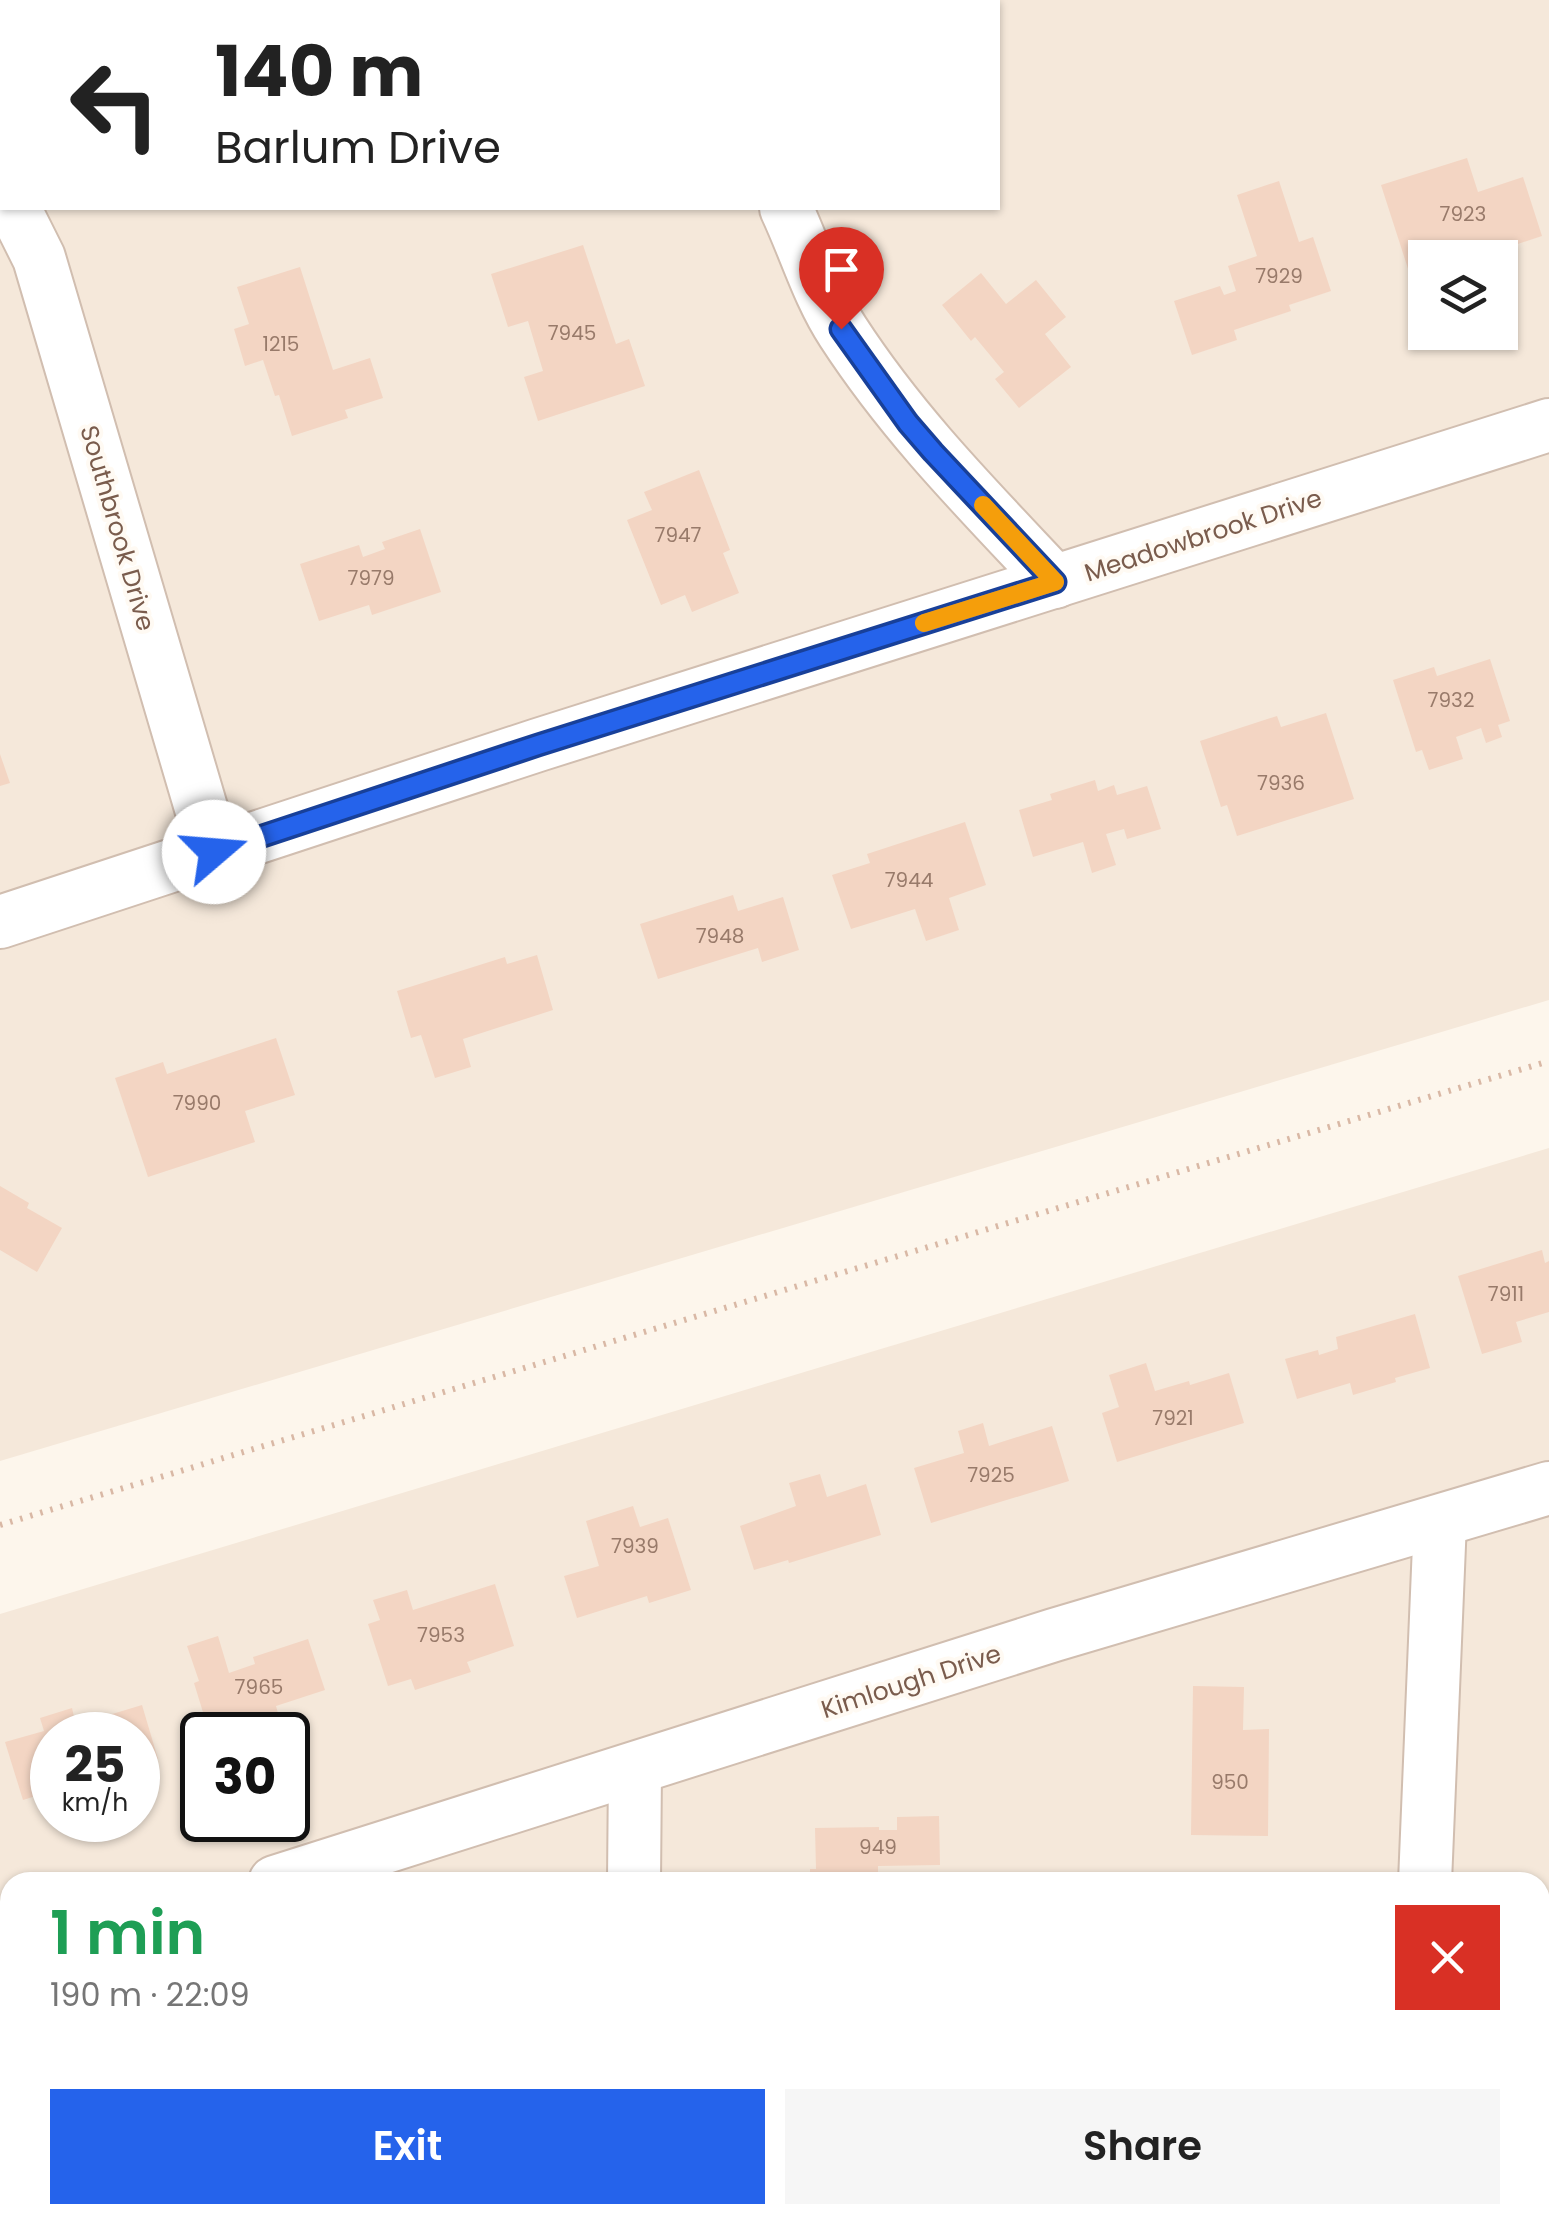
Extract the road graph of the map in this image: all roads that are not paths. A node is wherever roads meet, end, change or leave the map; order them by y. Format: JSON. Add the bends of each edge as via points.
{"nodes":[{"id":1,"x":15,"y":210,"type":"edge"},
{"id":2,"x":787,"y":210,"type":"edge"},
{"id":3,"x":1549,"y":426,"type":"edge"},
{"id":4,"x":1055,"y":582,"type":"junction"},
{"id":5,"x":214,"y":852,"type":"junction"},
{"id":6,"x":0,"y":922,"type":"edge"},
{"id":7,"x":1549,"y":1488,"type":"edge"},
{"id":8,"x":1440,"y":1521,"type":"junction"},
{"id":9,"x":635,"y":1770,"type":"junction"},
{"id":10,"x":307,"y":1872,"type":"edge"},
{"id":11,"x":634,"y":1872,"type":"edge"},
{"id":12,"x":1425,"y":1872,"type":"edge"}],
"edges":[{"from":1,"to":5,"type":"street","name":"Southbrook Drive","via":[[38,258]]},
{"from":2,"to":4,"type":"street","via":[[841,329],[908,423]]},
{"from":3,"to":4,"type":"street","name":"Meadowbrook Drive"},
{"from":4,"to":5,"type":"street","name":"Meadowbrook Drive"},
{"from":5,"to":6,"type":"street","name":"Meadowbrook Drive"},
{"from":7,"to":8,"type":"street","name":"Kimlough Drive"},
{"from":8,"to":9,"type":"street","name":"Kimlough Drive"},
{"from":8,"to":12,"type":"street"},
{"from":9,"to":10,"type":"street","name":"Kimlough Drive"},
{"from":9,"to":11,"type":"street"}]}
